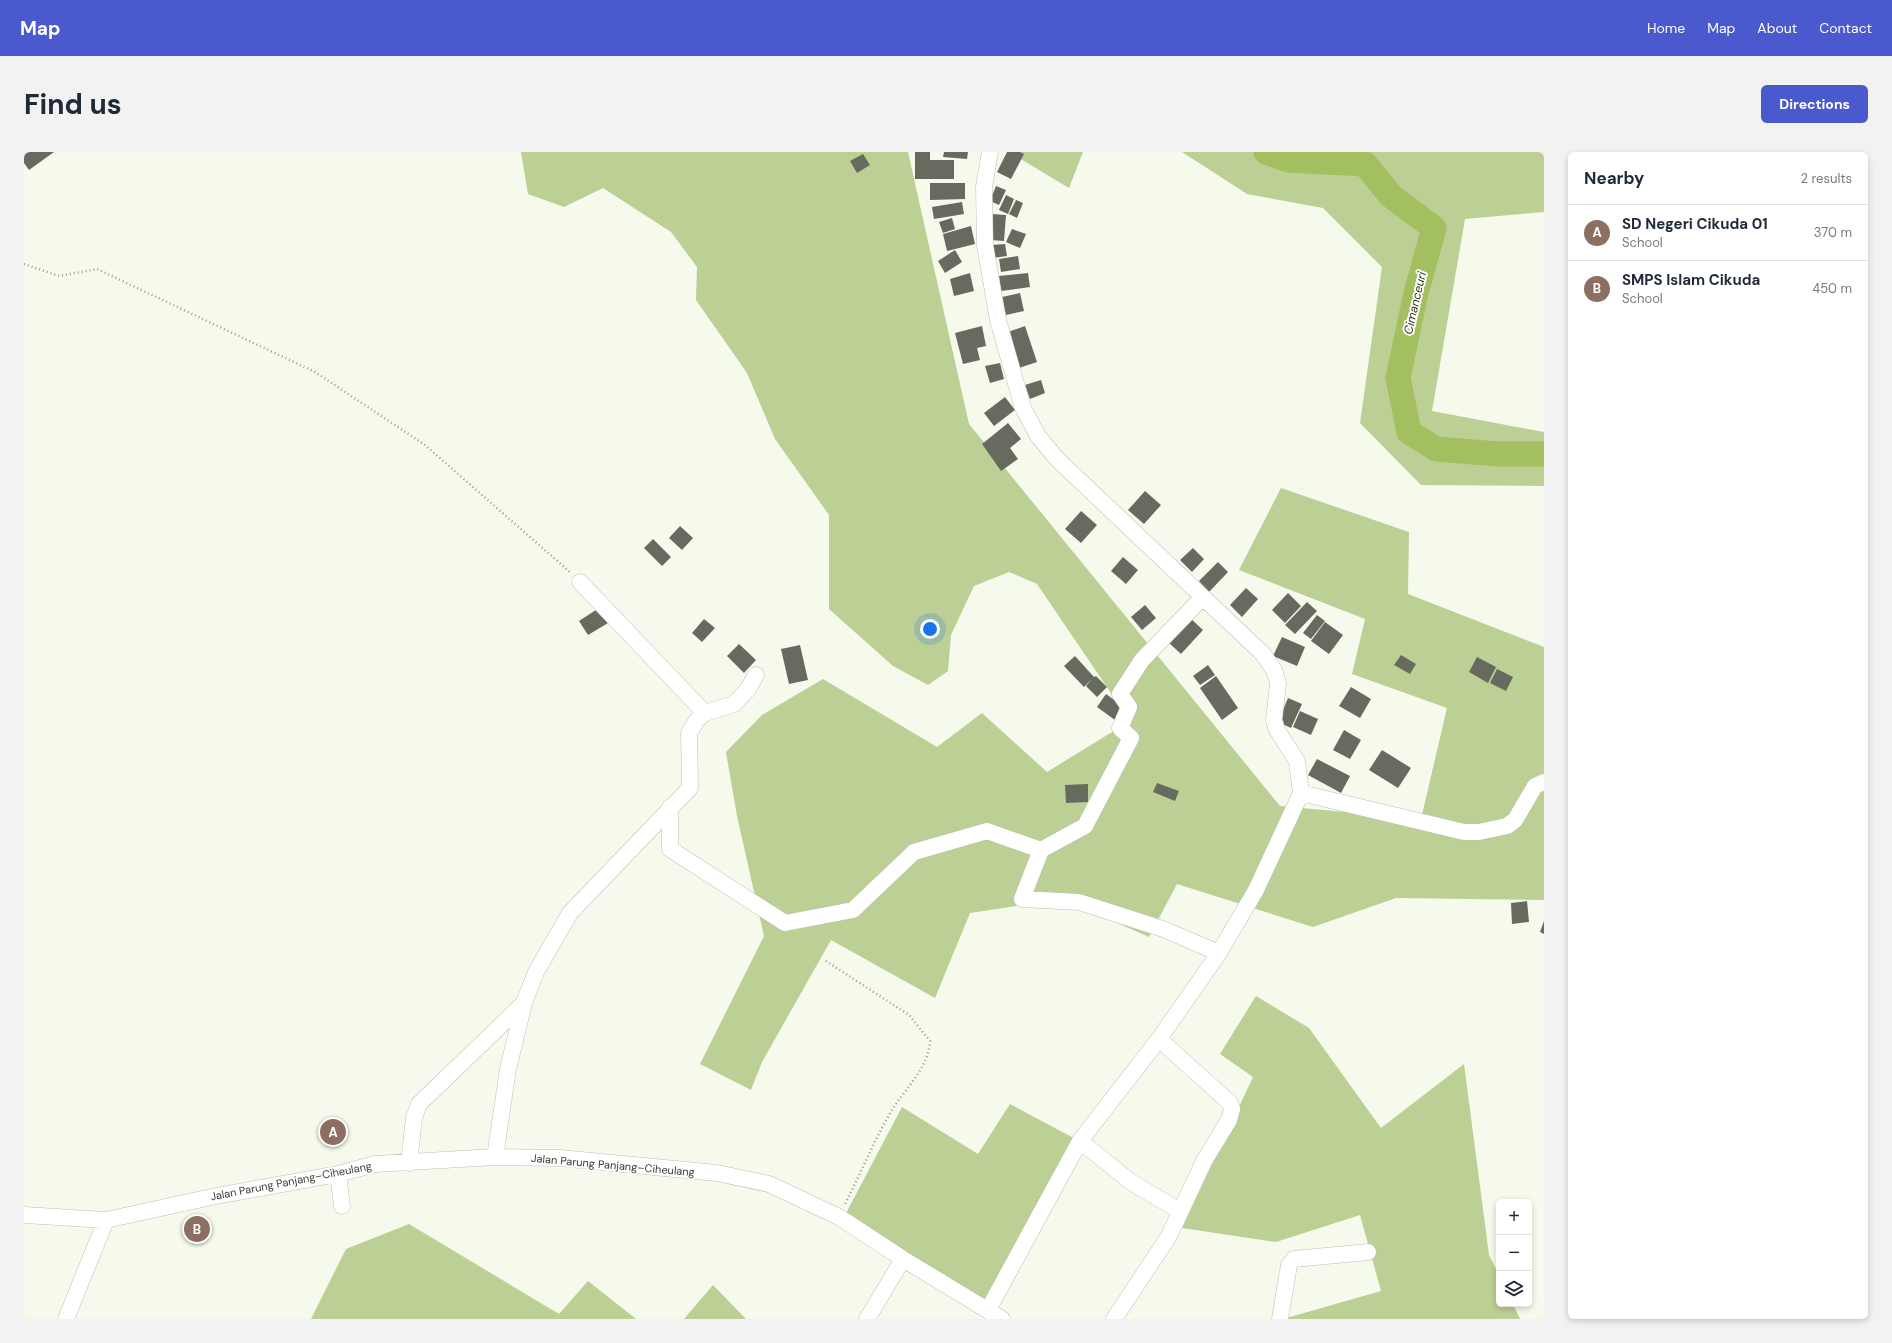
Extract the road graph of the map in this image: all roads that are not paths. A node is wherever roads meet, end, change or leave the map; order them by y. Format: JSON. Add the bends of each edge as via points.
{"nodes":[{"id":1,"x":990,"y":152,"type":"edge"},
{"id":2,"x":580,"y":582,"type":"road end"},
{"id":3,"x":1202,"y":598,"type":"junction"},
{"id":4,"x":756,"y":675,"type":"dead end"},
{"id":5,"x":705,"y":713,"type":"junction"},
{"id":6,"x":1544,"y":782,"type":"edge"},
{"id":7,"x":1301,"y":792,"type":"junction"},
{"id":8,"x":670,"y":807,"type":"junction"},
{"id":9,"x":1041,"y":850,"type":"junction"},
{"id":10,"x":1219,"y":953,"type":"junction"},
{"id":11,"x":524,"y":1002,"type":"junction"},
{"id":12,"x":1159,"y":1039,"type":"junction"},
{"id":13,"x":1080,"y":1140,"type":"junction"},
{"id":14,"x":496,"y":1157,"type":"junction"},
{"id":15,"x":409,"y":1163,"type":"junction"},
{"id":16,"x":338,"y":1174,"type":"junction"},
{"id":17,"x":342,"y":1206,"type":"dead end"},
{"id":18,"x":1180,"y":1211,"type":"junction"},
{"id":19,"x":24,"y":1215,"type":"edge"},
{"id":20,"x":106,"y":1220,"type":"junction"},
{"id":21,"x":1368,"y":1252,"type":"dead end"},
{"id":22,"x":904,"y":1259,"type":"junction"},
{"id":23,"x":988,"y":1310,"type":"junction"},
{"id":24,"x":66,"y":1319,"type":"edge"},
{"id":25,"x":867,"y":1319,"type":"edge"},
{"id":26,"x":1002,"y":1319,"type":"edge"},
{"id":27,"x":1114,"y":1319,"type":"edge"},
{"id":28,"x":1280,"y":1319,"type":"edge"}],
"edges":[{"from":1,"to":3,"type":"street","via":[[984,188],[985,245],[998,320],[1023,408],[1038,436],[1057,459]]},
{"from":2,"to":5,"type":"street"},
{"from":3,"to":7,"type":"street","via":[[1263,654],[1274,670],[1278,683],[1274,720],[1277,730],[1297,761]]},
{"from":3,"to":9,"type":"street","via":[[1142,660],[1120,694],[1129,707],[1120,728],[1131,738],[1085,826]]},
{"from":4,"to":5,"type":"street","via":[[748,689],[734,704]]},
{"from":5,"to":8,"type":"street","via":[[689,733],[690,788]]},
{"from":6,"to":7,"type":"street","via":[[1535,786],[1515,820],[1507,826],[1479,832],[1464,832]]},
{"from":7,"to":10,"type":"street","via":[[1256,890]]},
{"from":8,"to":9,"type":"street","via":[[670,849],[785,923],[853,910],[914,852],[987,831]]},
{"from":8,"to":11,"type":"street","via":[[570,913],[536,972]]},
{"from":9,"to":10,"type":"street","via":[[1022,899],[1079,902],[1163,929]]},
{"from":10,"to":12,"type":"street"},
{"from":11,"to":14,"type":"street","via":[[508,1069]]},
{"from":11,"to":15,"type":"street","via":[[419,1104],[414,1118]]},
{"from":12,"to":13,"type":"street"},
{"from":12,"to":18,"type":"street","via":[[1230,1103],[1232,1109],[1230,1120],[1204,1161]]},
{"from":13,"to":18,"type":"street","via":[[1131,1182]]},
{"from":13,"to":23,"type":"street"},
{"from":14,"to":15,"type":"street","name":"Jalan Parung Panjang–Ciheulang"},
{"from":14,"to":22,"type":"street","name":"Jalan Parung Panjang–Ciheulang","via":[[560,1158],[717,1173],[769,1184],[839,1217]]},
{"from":15,"to":16,"type":"street","name":"Jalan Parung Panjang–Ciheulang","via":[[375,1164]]},
{"from":16,"to":17,"type":"street"},
{"from":16,"to":20,"type":"street","name":"Jalan Parung Panjang–Ciheulang","via":[[216,1196]]},
{"from":18,"to":27,"type":"street","via":[[1169,1236]]},
{"from":19,"to":20,"type":"street","name":"Jalan Parung Panjang–Ciheulang"},
{"from":20,"to":24,"type":"street"},
{"from":21,"to":28,"type":"street","via":[[1294,1259],[1289,1265]]},
{"from":22,"to":23,"type":"street","name":"Jalan Parung Panjang–Ciheulang"},
{"from":22,"to":25,"type":"street"},
{"from":23,"to":26,"type":"street","name":"Jalan Parung Panjang–Ciheulang"}]}
